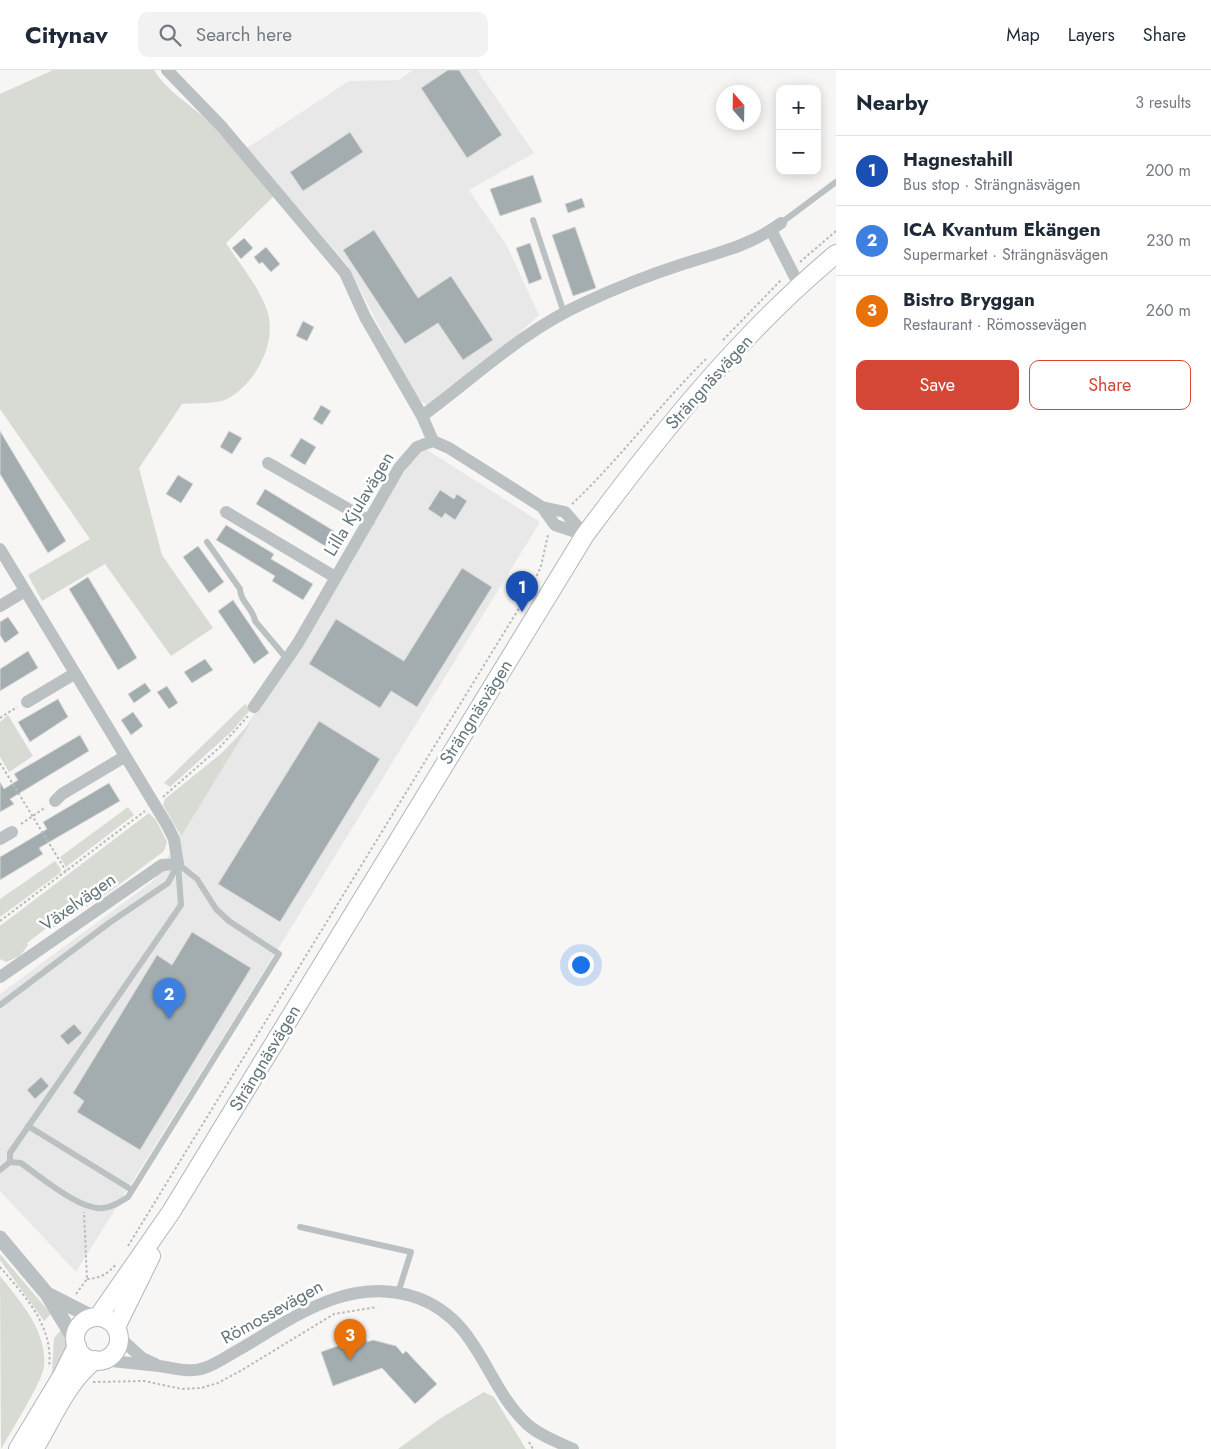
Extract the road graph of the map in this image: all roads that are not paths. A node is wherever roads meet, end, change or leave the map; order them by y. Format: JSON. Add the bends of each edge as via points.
{"nodes":[{"id":1,"x":167,"y":70,"type":"edge"},
{"id":2,"x":836,"y":182,"type":"edge"},
{"id":3,"x":533,"y":220,"type":"dead end"},
{"id":4,"x":776,"y":226,"type":"junction"},
{"id":5,"x":836,"y":254,"type":"edge"},
{"id":6,"x":800,"y":287,"type":"junction"},
{"id":7,"x":564,"y":313,"type":"junction"},
{"id":8,"x":422,"y":416,"type":"junction"},
{"id":9,"x":433,"y":440,"type":"junction"},
{"id":10,"x":268,"y":463,"type":"dead end"},
{"id":11,"x":226,"y":512,"type":"dead end"},
{"id":12,"x":369,"y":521,"type":"junction"},
{"id":13,"x":586,"y":535,"type":"junction"},
{"id":14,"x":206,"y":542,"type":"dead end"},
{"id":15,"x":0,"y":549,"type":"edge"},
{"id":16,"x":335,"y":577,"type":"junction"},
{"id":17,"x":25,"y":591,"type":"junction"},
{"id":18,"x":0,"y":606,"type":"edge"},
{"id":19,"x":287,"y":659,"type":"junction"},
{"id":20,"x":74,"y":674,"type":"junction"},
{"id":21,"x":27,"y":702,"type":"road end"},
{"id":22,"x":254,"y":707,"type":"road end"},
{"id":23,"x":124,"y":757,"type":"junction"},
{"id":24,"x":55,"y":801,"type":"road end"},
{"id":25,"x":12,"y":832,"type":"road end"},
{"id":26,"x":0,"y":840,"type":"edge"},
{"id":27,"x":178,"y":864,"type":"junction"},
{"id":28,"x":1,"y":975,"type":"edge"},
{"id":29,"x":0,"y":1004,"type":"edge"},
{"id":30,"x":28,"y":1126,"type":"junction"},
{"id":31,"x":10,"y":1162,"type":"junction"},
{"id":32,"x":0,"y":1170,"type":"edge"},
{"id":33,"x":132,"y":1190,"type":"junction"},
{"id":34,"x":171,"y":1212,"type":"junction"},
{"id":35,"x":300,"y":1227,"type":"dead end"},
{"id":36,"x":0,"y":1238,"type":"edge"},
{"id":37,"x":398,"y":1293,"type":"junction"},
{"id":38,"x":47,"y":1294,"type":"junction"},
{"id":39,"x":95,"y":1317,"type":"junction"},
{"id":40,"x":118,"y":1332,"type":"junction"},
{"id":41,"x":76,"y":1343,"type":"junction"},
{"id":42,"x":98,"y":1360,"type":"junction"},
{"id":43,"x":160,"y":1366,"type":"junction"},
{"id":44,"x":18,"y":1449,"type":"edge"},
{"id":45,"x":34,"y":1449,"type":"edge"},
{"id":46,"x":574,"y":1449,"type":"edge"}],
"edges":[{"from":1,"to":8,"type":"street","via":[[222,127],[345,273],[383,350]]},
{"from":2,"to":4,"type":"lane"},
{"from":3,"to":7,"type":"lane"},
{"from":4,"to":6,"type":"street"},
{"from":4,"to":7,"type":"street","via":[[724,252],[670,268]]},
{"from":5,"to":6,"type":"main road","name":"Strängnäsvägen"},
{"from":6,"to":13,"type":"main road","name":"Strängnäsvägen","via":[[728,358],[651,447]]},
{"from":7,"to":8,"type":"street","via":[[528,334]]},
{"from":8,"to":9,"type":"street"},
{"from":9,"to":12,"type":"street","name":"Lilla Kjulavägen","via":[[417,447],[406,457]]},
{"from":9,"to":13,"type":"street","via":[[542,507],[565,512]]},
{"from":10,"to":12,"type":"street"},
{"from":11,"to":16,"type":"street","name":"Lilla Kjulavägen"},
{"from":12,"to":16,"type":"street","name":"Lilla Kjulavägen"},
{"from":13,"to":34,"type":"main road","name":"Strängnäsvägen"},
{"from":14,"to":19,"type":"lane","via":[[240,589],[240,595],[255,621]]},
{"from":15,"to":17,"type":"street"},
{"from":16,"to":19,"type":"street","name":"Lilla Kjulavägen"},
{"from":17,"to":18,"type":"street"},
{"from":17,"to":20,"type":"street"},
{"from":19,"to":22,"type":"street","name":"Lilla Kjulavägen"},
{"from":20,"to":21,"type":"street"},
{"from":20,"to":23,"type":"street"},
{"from":23,"to":24,"type":"street"},
{"from":23,"to":27,"type":"street","via":[[174,838]]},
{"from":25,"to":26,"type":"street"},
{"from":27,"to":28,"type":"street","name":"Växelvägen","via":[[162,865]]},
{"from":27,"to":29,"type":"lane","via":[[168,883]]},
{"from":27,"to":30,"type":"lane","via":[[181,905]]},
{"from":27,"to":33,"type":"lane","via":[[197,879],[216,909],[228,921],[279,954]]},
{"from":30,"to":31,"type":"lane","via":[[10,1153]]},
{"from":30,"to":33,"type":"lane"},
{"from":31,"to":32,"type":"lane"},
{"from":31,"to":33,"type":"lane","via":[[21,1163],[84,1205],[101,1209],[115,1206]]},
{"from":34,"to":39,"type":"main road","name":"Strängnäsvägen"},
{"from":34,"to":40,"type":"main road","name":"Strängnäsvägen"},
{"from":35,"to":37,"type":"lane","via":[[411,1252]]},
{"from":36,"to":38,"type":"street"},
{"from":37,"to":43,"type":"street","name":"Römossevägen","via":[[372,1290],[331,1298],[206,1368],[182,1371]]},
{"from":37,"to":46,"type":"street","name":"Römossevägen","via":[[419,1298],[448,1315],[472,1341],[500,1390],[528,1425]]},
{"from":38,"to":39,"type":"street"},
{"from":38,"to":41,"type":"street"},
{"from":39,"to":40,"type":"main road","via":[[111,1322]]},
{"from":39,"to":41,"type":"main road","via":[[82,1323],[76,1333]]},
{"from":40,"to":42,"type":"main road","via":[[117,1349],[108,1358]]},
{"from":40,"to":43,"type":"street","via":[[142,1358]]},
{"from":41,"to":42,"type":"main road","via":[[83,1355]]},
{"from":41,"to":44,"type":"main road","via":[[62,1376]]},
{"from":42,"to":43,"type":"street","name":"Römossevägen"},
{"from":42,"to":45,"type":"main road","via":[[84,1368],[75,1380]]}]}
